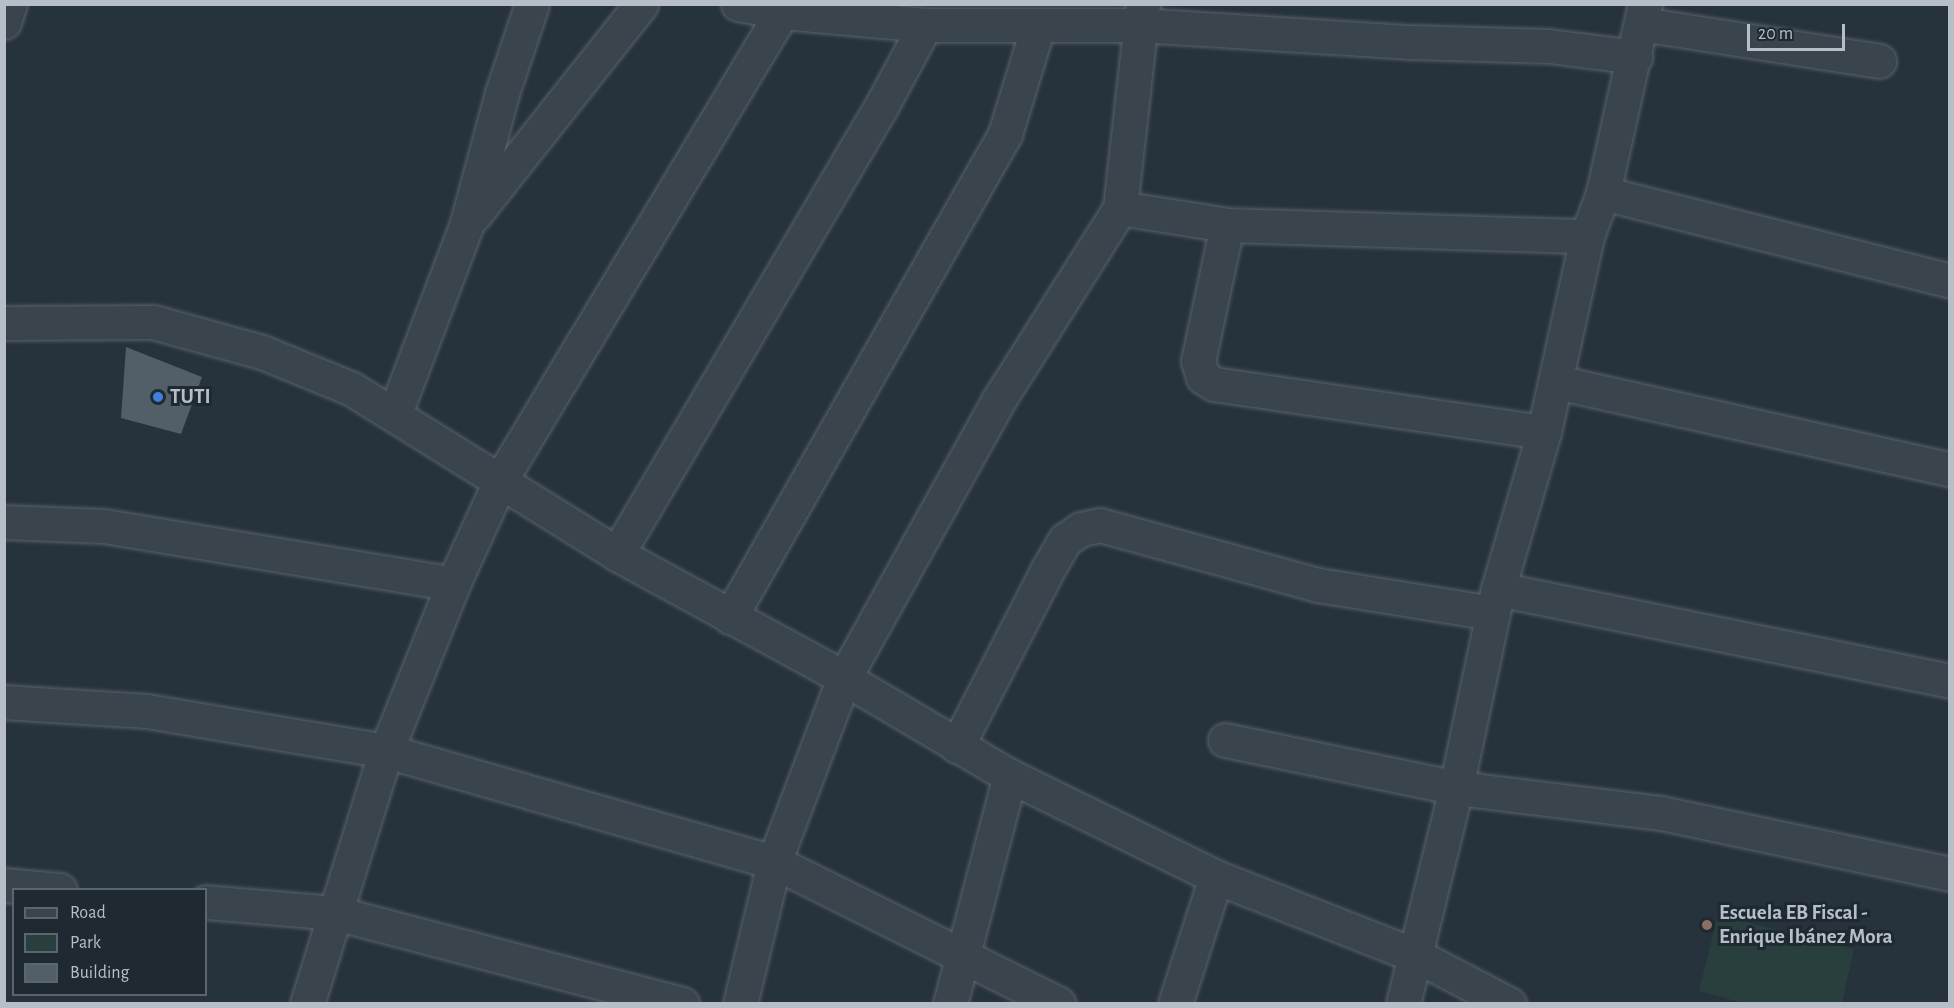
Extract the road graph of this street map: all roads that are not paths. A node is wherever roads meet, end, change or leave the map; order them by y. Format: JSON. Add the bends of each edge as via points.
{"nodes":[{"id":1,"x":10,"y":4,"type":"edge"},
{"id":2,"x":532,"y":4,"type":"edge"},
{"id":3,"x":641,"y":4,"type":"edge"},
{"id":4,"x":738,"y":4,"type":"edge"},
{"id":5,"x":782,"y":12,"type":"junction"},
{"id":6,"x":1643,"y":14,"type":"edge"},
{"id":7,"x":1141,"y":15,"type":"edge"},
{"id":8,"x":4,"y":22,"type":"edge"},
{"id":9,"x":925,"y":25,"type":"junction"},
{"id":10,"x":1038,"y":27,"type":"junction"},
{"id":11,"x":1635,"y":57,"type":"junction"},
{"id":12,"x":1879,"y":61,"type":"dead end"},
{"id":13,"x":1603,"y":193,"type":"junction"},
{"id":14,"x":1120,"y":208,"type":"junction"},
{"id":15,"x":467,"y":223,"type":"junction"},
{"id":16,"x":1227,"y":225,"type":"junction"},
{"id":17,"x":1587,"y":236,"type":"junction"},
{"id":18,"x":1950,"y":281,"type":"edge"},
{"id":19,"x":4,"y":323,"type":"edge"},
{"id":20,"x":1556,"y":382,"type":"junction"},
{"id":21,"x":395,"y":413,"type":"junction"},
{"id":22,"x":1544,"y":432,"type":"junction"},
{"id":23,"x":1950,"y":469,"type":"edge"},
{"id":24,"x":501,"y":479,"type":"junction"},
{"id":25,"x":4,"y":522,"type":"edge"},
{"id":26,"x":617,"y":554,"type":"junction"},
{"id":27,"x":453,"y":584,"type":"junction"},
{"id":28,"x":1496,"y":601,"type":"junction"},
{"id":29,"x":730,"y":617,"type":"junction"},
{"id":30,"x":844,"y":678,"type":"junction"},
{"id":31,"x":1950,"y":681,"type":"edge"},
{"id":32,"x":4,"y":702,"type":"edge"},
{"id":33,"x":1225,"y":741,"type":"dead end"},
{"id":34,"x":957,"y":746,"type":"junction"},
{"id":35,"x":386,"y":751,"type":"junction"},
{"id":36,"x":1010,"y":776,"type":"junction"},
{"id":37,"x":1456,"y":788,"type":"junction"},
{"id":38,"x":774,"y":862,"type":"junction"},
{"id":39,"x":1950,"y":874,"type":"edge"},
{"id":40,"x":1216,"y":877,"type":"junction"},
{"id":41,"x":4,"y":885,"type":"edge"},
{"id":42,"x":38,"y":888,"type":"edge"},
{"id":43,"x":207,"y":902,"type":"edge"},
{"id":44,"x":334,"y":913,"type":"junction"},
{"id":45,"x":961,"y":955,"type":"junction"},
{"id":46,"x":1417,"y":956,"type":"junction"},
{"id":47,"x":307,"y":1004,"type":"edge"},
{"id":48,"x":682,"y":1004,"type":"edge"},
{"id":49,"x":740,"y":1004,"type":"edge"},
{"id":50,"x":950,"y":1004,"type":"edge"},
{"id":51,"x":1059,"y":1004,"type":"edge"},
{"id":52,"x":1175,"y":1004,"type":"edge"},
{"id":53,"x":1403,"y":1004,"type":"edge"},
{"id":54,"x":1509,"y":1004,"type":"edge"}],
"edges":[{"from":1,"to":8,"type":"street"},
{"from":2,"to":15,"type":"street","via":[[502,93]]},
{"from":3,"to":15,"type":"street"},
{"from":4,"to":5,"type":"street"},
{"from":5,"to":9,"type":"street"},
{"from":5,"to":24,"type":"street"},
{"from":6,"to":11,"type":"street"},
{"from":6,"to":12,"type":"street"},
{"from":7,"to":10,"type":"street"},
{"from":7,"to":11,"type":"street","via":[[1411,42],[1550,46]]},
{"from":7,"to":14,"type":"street"},
{"from":9,"to":10,"type":"street"},
{"from":9,"to":26,"type":"street","via":[[882,105]]},
{"from":10,"to":29,"type":"street","via":[[1005,134]]},
{"from":11,"to":13,"type":"street"},
{"from":13,"to":17,"type":"street"},
{"from":13,"to":18,"type":"street"},
{"from":14,"to":16,"type":"street"},
{"from":14,"to":30,"type":"street","via":[[998,401]]},
{"from":15,"to":21,"type":"street"},
{"from":16,"to":17,"type":"street"},
{"from":16,"to":22,"type":"street","via":[[1198,361],[1203,377],[1214,384]]},
{"from":17,"to":20,"type":"street"},
{"from":19,"to":21,"type":"street","via":[[153,322],[262,352],[352,389]]},
{"from":20,"to":22,"type":"street"},
{"from":20,"to":23,"type":"street"},
{"from":21,"to":24,"type":"street"},
{"from":22,"to":28,"type":"street"},
{"from":24,"to":26,"type":"street"},
{"from":24,"to":27,"type":"street"},
{"from":25,"to":27,"type":"street","via":[[104,526]]},
{"from":26,"to":29,"type":"street"},
{"from":27,"to":35,"type":"street"},
{"from":28,"to":31,"type":"street"},
{"from":28,"to":34,"type":"street","via":[[1318,585],[1100,525],[1081,529],[1065,540],[1048,569]]},
{"from":28,"to":37,"type":"street"},
{"from":29,"to":30,"type":"street"},
{"from":30,"to":34,"type":"street"},
{"from":30,"to":38,"type":"street"},
{"from":32,"to":35,"type":"street","via":[[147,711]]},
{"from":33,"to":37,"type":"street"},
{"from":34,"to":36,"type":"street"},
{"from":35,"to":38,"type":"street"},
{"from":35,"to":44,"type":"street"},
{"from":36,"to":40,"type":"street"},
{"from":36,"to":45,"type":"street"},
{"from":37,"to":39,"type":"street","via":[[1661,813]]},
{"from":37,"to":46,"type":"street"},
{"from":38,"to":45,"type":"street"},
{"from":38,"to":49,"type":"street"},
{"from":40,"to":46,"type":"street"},
{"from":40,"to":52,"type":"street"},
{"from":41,"to":42,"type":"street"},
{"from":43,"to":44,"type":"street"},
{"from":44,"to":47,"type":"street"},
{"from":44,"to":48,"type":"street"},
{"from":45,"to":50,"type":"street"},
{"from":45,"to":51,"type":"street"},
{"from":46,"to":53,"type":"street"},
{"from":46,"to":54,"type":"street"}]}
